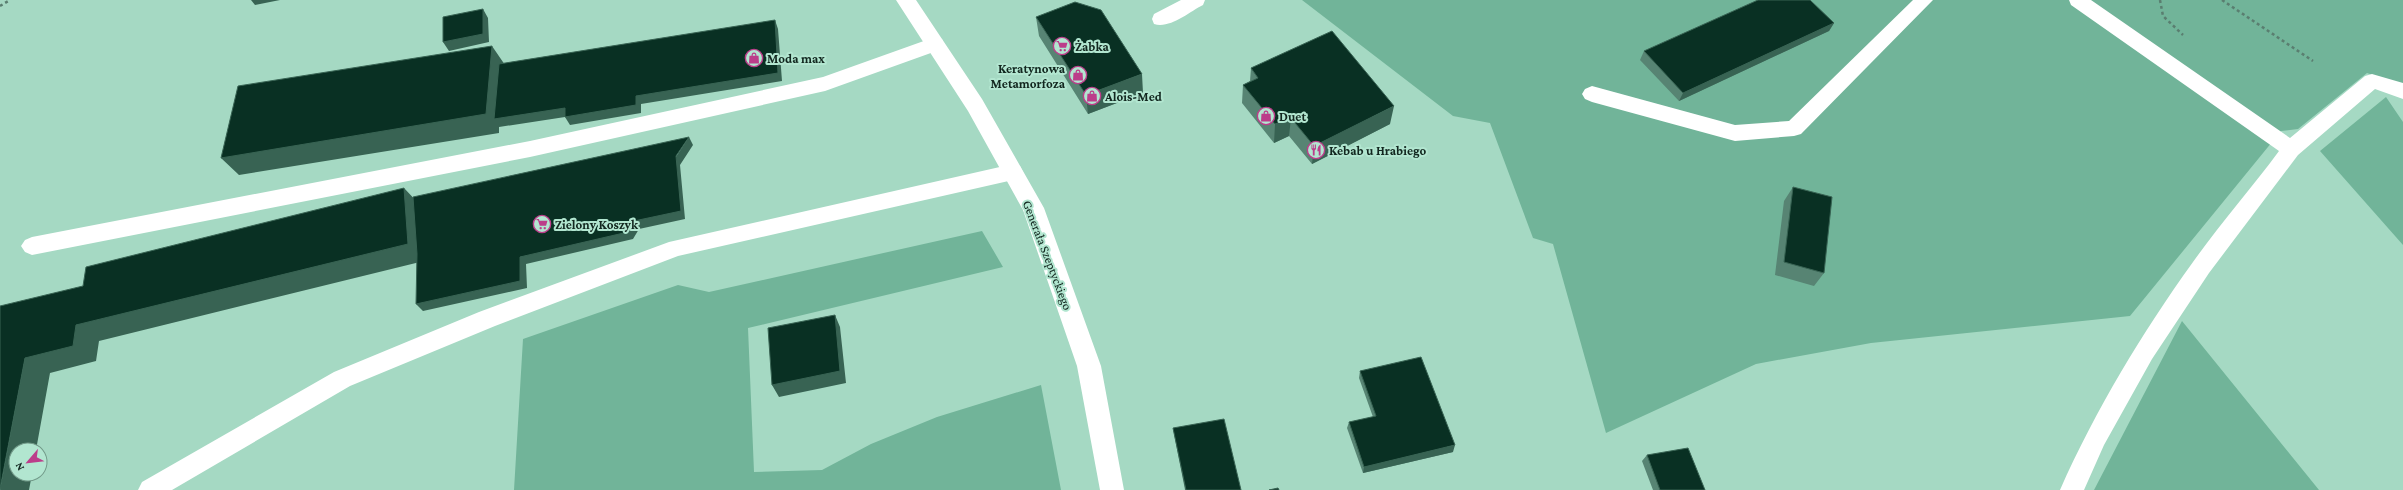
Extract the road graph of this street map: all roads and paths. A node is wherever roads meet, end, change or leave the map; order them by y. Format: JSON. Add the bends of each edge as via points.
{"nodes":[{"id":1,"x":10,"y":0,"type":"edge"},
{"id":2,"x":906,"y":0,"type":"edge"},
{"id":3,"x":1196,"y":0,"type":"edge"},
{"id":4,"x":1924,"y":0,"type":"edge"},
{"id":5,"x":2078,"y":0,"type":"edge"},
{"id":6,"x":2160,"y":0,"type":"edge"},
{"id":7,"x":2222,"y":0,"type":"edge"},
{"id":8,"x":0,"y":6,"type":"edge"},
{"id":9,"x":1161,"y":19,"type":"dead end"},
{"id":10,"x":2186,"y":37,"type":"dead end"},
{"id":11,"x":935,"y":44,"type":"junction"},
{"id":12,"x":2313,"y":61,"type":"dead end"},
{"id":13,"x":2403,"y":91,"type":"edge"},
{"id":14,"x":1592,"y":94,"type":"dead end"},
{"id":15,"x":2291,"y":149,"type":"junction"},
{"id":16,"x":1013,"y":172,"type":"junction"},
{"id":17,"x":32,"y":246,"type":"dead end"},
{"id":18,"x":150,"y":490,"type":"edge"},
{"id":19,"x":1112,"y":490,"type":"edge"},
{"id":20,"x":2072,"y":490,"type":"edge"}],
"edges":[{"from":1,"to":8,"type":"path"},
{"from":2,"to":11,"type":"main road","name":"Generała Szeptyckiego"},
{"from":3,"to":9,"type":"lane"},
{"from":4,"to":14,"type":"lane","via":[[1794,128],[1735,133]]},
{"from":5,"to":15,"type":"lane"},
{"from":6,"to":10,"type":"path","via":[[2159,10],[2165,21]]},
{"from":7,"to":12,"type":"path"},
{"from":11,"to":16,"type":"main road","name":"Generała Szeptyckiego","via":[[975,105]]},
{"from":11,"to":17,"type":"lane","via":[[825,84],[530,149]]},
{"from":13,"to":15,"type":"lane","via":[[2372,81]]},
{"from":15,"to":20,"type":"lane","via":[[2201,267],[2144,352],[2096,438]]},
{"from":16,"to":18,"type":"lane","via":[[676,248],[487,319],[342,379]]},
{"from":16,"to":19,"type":"main road","name":"Generała Szeptyckiego","via":[[1033,208],[1089,366]]}]}
